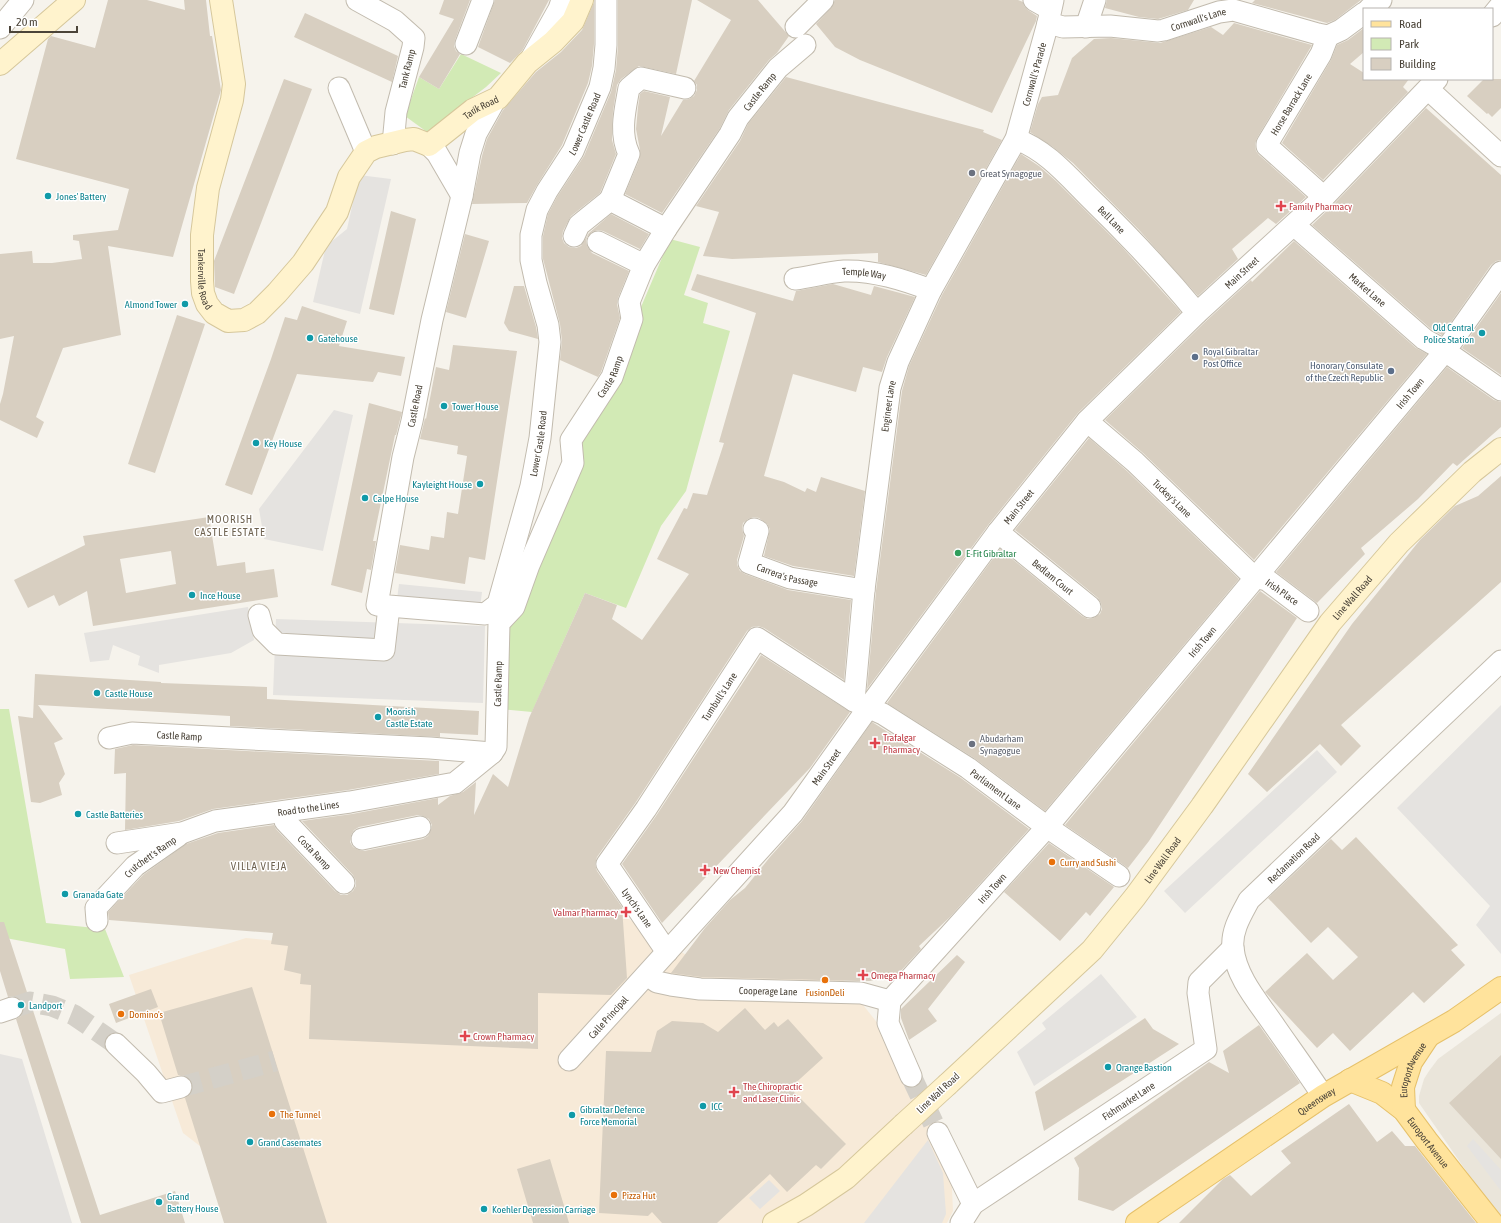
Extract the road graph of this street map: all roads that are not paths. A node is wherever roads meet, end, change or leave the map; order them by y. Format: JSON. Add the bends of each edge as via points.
{"nodes":[{"id":1,"x":23,"y":0,"type":"edge"},
{"id":2,"x":74,"y":0,"type":"edge"},
{"id":3,"x":221,"y":0,"type":"edge"},
{"id":4,"x":357,"y":0,"type":"edge"},
{"id":5,"x":483,"y":0,"type":"edge"},
{"id":6,"x":562,"y":0,"type":"edge"},
{"id":7,"x":582,"y":0,"type":"edge"},
{"id":8,"x":606,"y":0,"type":"edge"},
{"id":9,"x":824,"y":0,"type":"edge"},
{"id":10,"x":1096,"y":0,"type":"edge"},
{"id":11,"x":1204,"y":0,"type":"edge"},
{"id":12,"x":1381,"y":0,"type":"edge"},
{"id":13,"x":1501,"y":5,"type":"edge"},
{"id":14,"x":1046,"y":8,"type":"edge"},
{"id":15,"x":1370,"y":8,"type":"edge"},
{"id":16,"x":1363,"y":14,"type":"edge"},
{"id":17,"x":1493,"y":15,"type":"edge"},
{"id":18,"x":1188,"y":23,"type":"junction"},
{"id":19,"x":1086,"y":27,"type":"junction"},
{"id":20,"x":0,"y":28,"type":"edge"},
{"id":21,"x":1328,"y":36,"type":"junction"},
{"id":22,"x":466,"y":44,"type":"dead end"},
{"id":23,"x":529,"y":61,"type":"junction"},
{"id":24,"x":0,"y":64,"type":"edge"},
{"id":25,"x":1433,"y":84,"type":"edge"},
{"id":26,"x":339,"y":88,"type":"dead end"},
{"id":27,"x":685,"y":88,"type":"dead end"},
{"id":28,"x":496,"y":100,"type":"junction"},
{"id":29,"x":1016,"y":139,"type":"junction"},
{"id":30,"x":393,"y":144,"type":"junction"},
{"id":31,"x":429,"y":145,"type":"junction"},
{"id":32,"x":366,"y":152,"type":"junction"},
{"id":33,"x":1501,"y":156,"type":"edge"},
{"id":34,"x":462,"y":196,"type":"junction"},
{"id":35,"x":1324,"y":197,"type":"junction"},
{"id":36,"x":610,"y":200,"type":"junction"},
{"id":37,"x":1294,"y":225,"type":"junction"},
{"id":38,"x":666,"y":229,"type":"junction"},
{"id":39,"x":574,"y":236,"type":"dead end"},
{"id":40,"x":598,"y":242,"type":"dead end"},
{"id":41,"x":644,"y":265,"type":"junction"},
{"id":42,"x":1501,"y":272,"type":"edge"},
{"id":43,"x":795,"y":279,"type":"dead end"},
{"id":44,"x":931,"y":290,"type":"junction"},
{"id":45,"x":1197,"y":313,"type":"junction"},
{"id":46,"x":1445,"y":351,"type":"junction"},
{"id":47,"x":1501,"y":390,"type":"edge"},
{"id":48,"x":1087,"y":421,"type":"junction"},
{"id":49,"x":1501,"y":448,"type":"edge"},
{"id":50,"x":754,"y":529,"type":"dead end"},
{"id":51,"x":998,"y":532,"type":"junction"},
{"id":52,"x":1254,"y":577,"type":"junction"},
{"id":53,"x":864,"y":590,"type":"junction"},
{"id":54,"x":389,"y":607,"type":"junction"},
{"id":55,"x":1090,"y":607,"type":"dead end"},
{"id":56,"x":1308,"y":611,"type":"dead end"},
{"id":57,"x":259,"y":615,"type":"dead end"},
{"id":58,"x":1501,"y":661,"type":"edge"},
{"id":59,"x":861,"y":704,"type":"junction"},
{"id":60,"x":109,"y":738,"type":"dead end"},
{"id":61,"x":492,"y":753,"type":"junction"},
{"id":62,"x":285,"y":821,"type":"dead end"},
{"id":63,"x":420,"y":827,"type":"dead end"},
{"id":64,"x":1047,"y":827,"type":"junction"},
{"id":65,"x":182,"y":833,"type":"junction"},
{"id":66,"x":362,"y":839,"type":"dead end"},
{"id":67,"x":117,"y":843,"type":"dead end"},
{"id":68,"x":607,"y":864,"type":"joint"},
{"id":69,"x":1119,"y":876,"type":"dead end"},
{"id":70,"x":344,"y":883,"type":"dead end"},
{"id":71,"x":97,"y":921,"type":"dead end"},
{"id":72,"x":1233,"y":948,"type":"junction"},
{"id":73,"x":667,"y":952,"type":"junction"},
{"id":74,"x":647,"y":976,"type":"junction"},
{"id":75,"x":1501,"y":988,"type":"edge"},
{"id":76,"x":890,"y":1001,"type":"junction"},
{"id":77,"x":1430,"y":1033,"type":"junction"},
{"id":78,"x":116,"y":1044,"type":"tunnel mouth"},
{"id":79,"x":569,"y":1060,"type":"dead end"},
{"id":80,"x":911,"y":1076,"type":"tunnel mouth"},
{"id":81,"x":1350,"y":1080,"type":"junction"},
{"id":82,"x":181,"y":1087,"type":"tunnel mouth"},
{"id":83,"x":1323,"y":1096,"type":"junction"},
{"id":84,"x":1404,"y":1110,"type":"junction"},
{"id":85,"x":938,"y":1133,"type":"tunnel mouth"},
{"id":86,"x":973,"y":1204,"type":"junction"},
{"id":87,"x":774,"y":1223,"type":"edge"},
{"id":88,"x":961,"y":1223,"type":"edge"},
{"id":89,"x":1137,"y":1223,"type":"edge"},
{"id":90,"x":1492,"y":1223,"type":"edge"}],
"edges":[{"from":1,"to":20,"type":"street"},
{"from":2,"to":24,"type":"street"},
{"from":3,"to":32,"type":"street","name":"Tankerville Road","via":[[234,84],[208,188],[202,235],[203,293],[214,313],[228,321],[244,320],[257,313],[277,293],[303,263],[337,212],[349,177]]},
{"from":4,"to":30,"type":"street","name":"Tank Ramp","via":[[395,21],[414,38],[396,112]]},
{"from":5,"to":22,"type":"street"},
{"from":6,"to":23,"type":"street"},
{"from":7,"to":23,"type":"street","name":"Tarik Road","via":[[573,20],[553,42]]},
{"from":8,"to":54,"type":"street","name":"Lower Castle Road","via":[[606,45],[600,87],[574,151],[537,210],[531,235],[531,260],[550,342],[540,438],[531,486],[498,604],[484,614]]},
{"from":9,"to":38,"type":"street","name":"Castle Ramp","via":[[778,68],[738,118],[723,145]]},
{"from":10,"to":19,"type":"street"},
{"from":11,"to":18,"type":"street"},
{"from":12,"to":15,"type":"street"},
{"from":13,"to":17,"type":"street"},
{"from":14,"to":19,"type":"street","name":"Cornwall's Lane","via":[[1063,27]]},
{"from":14,"to":29,"type":"street","name":"Cornwall's Parade"},
{"from":16,"to":21,"type":"street"},
{"from":18,"to":19,"type":"street","name":"Cornwall's Lane","via":[[1158,31],[1110,26]]},
{"from":18,"to":21,"type":"street","name":"Cornwall's Lane","via":[[1233,10]]},
{"from":21,"to":35,"type":"street","name":"Horse Barrack Lane","via":[[1321,54],[1267,144]]},
{"from":23,"to":28,"type":"street","name":"Tarik Road"},
{"from":25,"to":33,"type":"street"},
{"from":25,"to":35,"type":"street","name":"Main Street"},
{"from":26,"to":32,"type":"street"},
{"from":27,"to":36,"type":"street","via":[[641,78],[629,88],[623,126],[625,145],[629,154]]},
{"from":28,"to":31,"type":"street","name":"Tarik Road","via":[[473,110]]},
{"from":28,"to":34,"type":"street","name":"Castle Road","via":[[476,134]]},
{"from":29,"to":44,"type":"street","name":"Engineer Lane"},
{"from":29,"to":45,"type":"street","name":"Bell Lane","via":[[1029,144],[1053,162],[1127,234]]},
{"from":30,"to":31,"type":"street","via":[[414,140]]},
{"from":30,"to":32,"type":"street"},
{"from":31,"to":34,"type":"street","via":[[437,153]]},
{"from":34,"to":54,"type":"street","name":"Castle Road","via":[[432,320],[377,605]]},
{"from":35,"to":37,"type":"street","name":"Main Street"},
{"from":36,"to":38,"type":"street"},
{"from":36,"to":39,"type":"street","via":[[579,225]]},
{"from":37,"to":45,"type":"street","name":"Main Street"},
{"from":37,"to":46,"type":"street","name":"Market Lane","via":[[1424,339]]},
{"from":38,"to":41,"type":"street","name":"Castle Ramp"},
{"from":40,"to":41,"type":"street"},
{"from":41,"to":61,"type":"street","name":"Castle Ramp","via":[[629,302],[632,319],[612,377],[571,440],[573,463],[514,607],[499,623],[496,747]]},
{"from":42,"to":46,"type":"street","name":"Irish Town"},
{"from":43,"to":44,"type":"street","name":"Temple Way","via":[[844,272],[868,273],[904,280]]},
{"from":44,"to":53,"type":"street","name":"Engineer Lane","via":[[892,381]]},
{"from":45,"to":48,"type":"street","name":"Main Street"},
{"from":46,"to":47,"type":"street","name":"Market Lane"},
{"from":46,"to":52,"type":"street","name":"Irish Town"},
{"from":48,"to":51,"type":"street","name":"Main Street"},
{"from":48,"to":52,"type":"street","name":"Tuckey's Lane","via":[[1135,462]]},
{"from":49,"to":87,"type":"street","name":"Line Wall Road","bridge":true,"via":[[1472,472],[1399,543],[1330,623],[1197,812],[1135,897],[1092,950],[846,1178]]},
{"from":50,"to":53,"type":"street","name":"Carrera's Passage","via":[[758,531],[749,563],[790,578]]},
{"from":51,"to":55,"type":"street","name":"Bedlam Court"},
{"from":51,"to":59,"type":"street","name":"Main Street"},
{"from":52,"to":56,"type":"street","name":"Irish Place","via":[[1267,580]]},
{"from":52,"to":64,"type":"street","name":"Irish Town"},
{"from":53,"to":59,"type":"street","name":"Engineer Lane"},
{"from":54,"to":57,"type":"street","via":[[384,650],[277,644],[263,630]]},
{"from":58,"to":72,"type":"street","name":"Reclamation Road","via":[[1250,900],[1234,932]]},
{"from":59,"to":64,"type":"street","name":"Parliament Lane","via":[[883,714],[968,768]]},
{"from":59,"to":68,"type":"street","name":"Tumbull's Lane","via":[[757,638],[646,809]]},
{"from":59,"to":73,"type":"street","name":"Main Street","via":[[793,813]]},
{"from":60,"to":61,"type":"street","name":"Castle Ramp","via":[[132,732]]},
{"from":61,"to":65,"type":"street","name":"Road to the Lines","via":[[455,783],[350,802],[215,821]]},
{"from":62,"to":70,"type":"street","name":"Costa Ramp"},
{"from":63,"to":66,"type":"street"},
{"from":64,"to":69,"type":"street","name":"Parliament Lane"},
{"from":64,"to":76,"type":"street","name":"Irish Town"},
{"from":65,"to":67,"type":"street","name":"Road to the Lines"},
{"from":65,"to":71,"type":"street","name":"Crutchett's Ramp","via":[[135,866],[96,908]]},
{"from":68,"to":73,"type":"street","name":"Lynch's Lane"},
{"from":72,"to":83,"type":"street","name":"Reclamation Road","via":[[1237,968],[1248,987]]},
{"from":72,"to":86,"type":"street","name":"Fishmarket Lane","via":[[1199,982],[1198,993],[1206,1049]]},
{"from":73,"to":74,"type":"street","name":"Main Street"},
{"from":74,"to":76,"type":"street","name":"Cooperage Lane","via":[[657,982],[700,989],[861,993]]},
{"from":74,"to":79,"type":"street","name":"Calle Principal"},
{"from":75,"to":77,"type":"main road","name":"Queensway","via":[[1454,1021]]},
{"from":76,"to":80,"type":"street","via":[[888,1023]]},
{"from":77,"to":81,"type":"main road","name":"Queensway"},
{"from":77,"to":84,"type":"main road","name":"EuroportAvenue","via":[[1411,1062],[1403,1087]]},
{"from":78,"to":82,"type":"street","via":[[146,1072],[162,1092]]},
{"from":81,"to":83,"type":"main road","name":"Queensway"},
{"from":81,"to":84,"type":"main road","name":"Europort Avenue","via":[[1382,1093]]},
{"from":83,"to":89,"type":"main road","name":"Queensway"},
{"from":84,"to":90,"type":"main road","name":"Europort Avenue"},
{"from":85,"to":86,"type":"street"},
{"from":86,"to":88,"type":"street","name":"Fishmarket Lane"}]}
